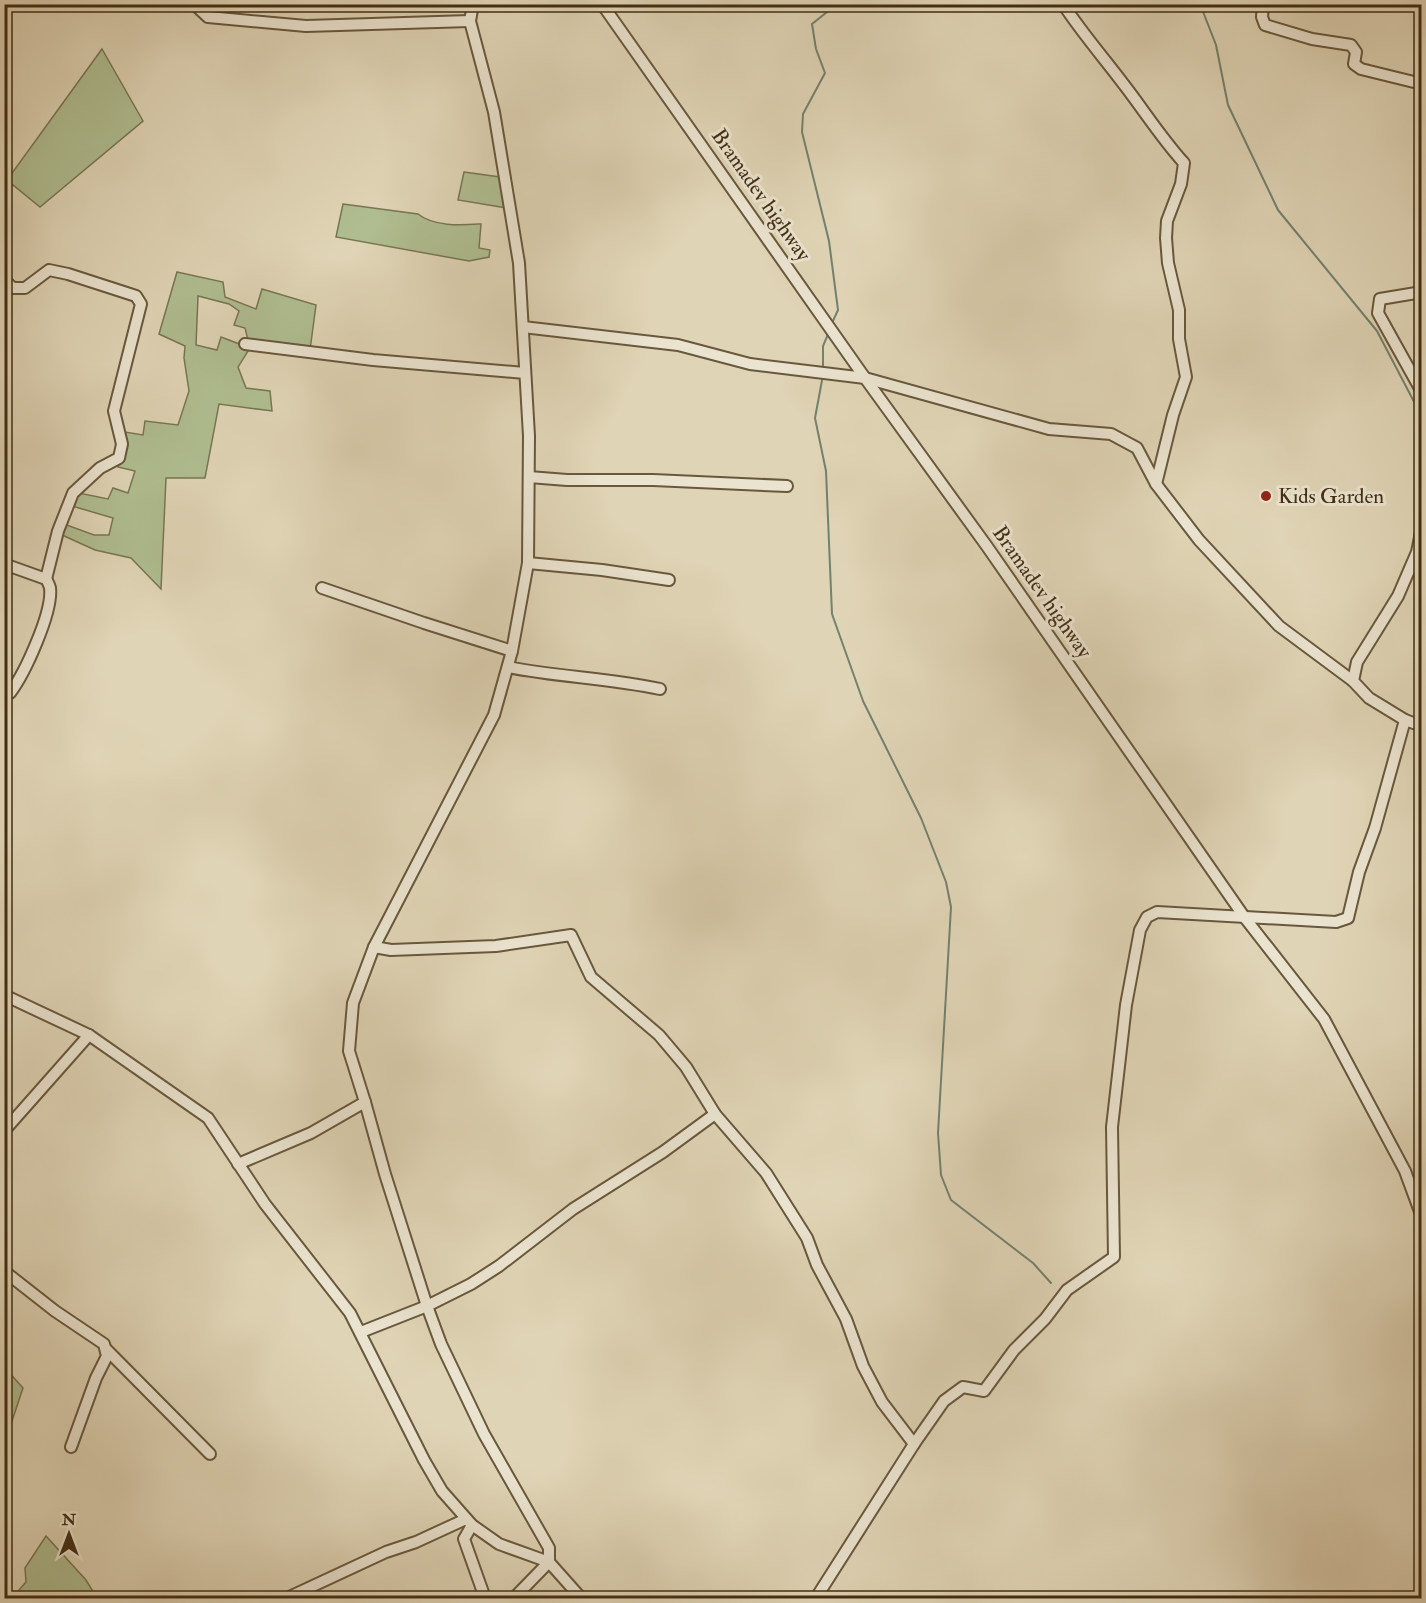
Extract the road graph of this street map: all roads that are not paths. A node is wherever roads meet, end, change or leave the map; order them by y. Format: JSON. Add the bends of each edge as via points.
{"nodes":[{"id":1,"x":194,"y":4,"type":"edge"},
{"id":2,"x":473,"y":4,"type":"edge"},
{"id":3,"x":602,"y":4,"type":"edge"},
{"id":4,"x":1063,"y":4,"type":"edge"},
{"id":5,"x":1263,"y":4,"type":"edge"},
{"id":6,"x":470,"y":21,"type":"junction"},
{"id":7,"x":1422,"y":84,"type":"edge"},
{"id":8,"x":4,"y":280,"type":"edge"},
{"id":9,"x":1422,"y":292,"type":"edge"},
{"id":10,"x":523,"y":327,"type":"junction"},
{"id":11,"x":245,"y":344,"type":"dead end"},
{"id":12,"x":525,"y":373,"type":"junction"},
{"id":13,"x":865,"y":378,"type":"junction"},
{"id":14,"x":1422,"y":392,"type":"edge"},
{"id":15,"x":529,"y":477,"type":"junction"},
{"id":16,"x":1156,"y":484,"type":"junction"},
{"id":17,"x":787,"y":486,"type":"dead end"},
{"id":18,"x":1422,"y":527,"type":"edge"},
{"id":19,"x":528,"y":563,"type":"junction"},
{"id":20,"x":4,"y":564,"type":"edge"},
{"id":21,"x":46,"y":579,"type":"junction"},
{"id":22,"x":669,"y":580,"type":"dead end"},
{"id":23,"x":322,"y":588,"type":"dead end"},
{"id":24,"x":512,"y":651,"type":"junction"},
{"id":25,"x":508,"y":667,"type":"junction"},
{"id":26,"x":1353,"y":681,"type":"junction"},
{"id":27,"x":660,"y":690,"type":"dead end"},
{"id":28,"x":4,"y":692,"type":"edge"},
{"id":29,"x":1405,"y":720,"type":"junction"},
{"id":30,"x":1422,"y":726,"type":"edge"},
{"id":31,"x":1245,"y":918,"type":"junction"},
{"id":32,"x":374,"y":947,"type":"junction"},
{"id":33,"x":4,"y":995,"type":"edge"},
{"id":34,"x":89,"y":1035,"type":"junction"},
{"id":35,"x":365,"y":1102,"type":"junction"},
{"id":36,"x":715,"y":1114,"type":"junction"},
{"id":37,"x":4,"y":1131,"type":"edge"},
{"id":38,"x":238,"y":1164,"type":"junction"},
{"id":39,"x":1422,"y":1217,"type":"edge"},
{"id":40,"x":4,"y":1271,"type":"edge"},
{"id":41,"x":427,"y":1306,"type":"junction"},
{"id":42,"x":361,"y":1332,"type":"junction"},
{"id":43,"x":106,"y":1349,"type":"junction"},
{"id":44,"x":914,"y":1444,"type":"junction"},
{"id":45,"x":71,"y":1447,"type":"dead end"},
{"id":46,"x":210,"y":1454,"type":"dead end"},
{"id":47,"x":469,"y":1522,"type":"junction"},
{"id":48,"x":549,"y":1562,"type":"junction"},
{"id":49,"x":287,"y":1599,"type":"edge"},
{"id":50,"x":485,"y":1599,"type":"edge"},
{"id":51,"x":514,"y":1599,"type":"edge"},
{"id":52,"x":581,"y":1599,"type":"edge"},
{"id":53,"x":816,"y":1599,"type":"edge"}],
"edges":[{"from":1,"to":6,"type":"street","via":[[208,17],[306,26]]},
{"from":2,"to":6,"type":"street"},
{"from":3,"to":13,"type":"street","name":"Bramadev highway"},
{"from":4,"to":16,"type":"street","via":[[1184,163],[1166,238],[1186,377]]},
{"from":5,"to":7,"type":"street","via":[[1265,25],[1312,39],[1352,45],[1356,52],[1354,64],[1361,69]]},
{"from":6,"to":10,"type":"street","via":[[494,112],[519,263]]},
{"from":8,"to":21,"type":"street","via":[[13,288],[25,288],[49,270],[136,296],[141,304],[114,411],[122,444],[119,458],[100,468],[73,493]]},
{"from":9,"to":14,"type":"street","via":[[1380,299],[1378,313]]},
{"from":10,"to":12,"type":"street"},
{"from":10,"to":13,"type":"street","via":[[678,345],[750,364]]},
{"from":11,"to":12,"type":"street"},
{"from":12,"to":15,"type":"street"},
{"from":13,"to":16,"type":"street","via":[[1049,429],[1111,434],[1137,448]]},
{"from":13,"to":31,"type":"street","name":"Bramadev highway"},
{"from":15,"to":17,"type":"street"},
{"from":15,"to":19,"type":"street"},
{"from":16,"to":26,"type":"street","via":[[1199,540],[1279,626]]},
{"from":18,"to":26,"type":"street","via":[[1418,552],[1398,596],[1357,662]]},
{"from":19,"to":22,"type":"street"},
{"from":19,"to":24,"type":"street"},
{"from":20,"to":21,"type":"street"},
{"from":21,"to":28,"type":"street","via":[[50,588],[43,624],[19,680],[10,693]]},
{"from":23,"to":24,"type":"street"},
{"from":24,"to":25,"type":"street"},
{"from":25,"to":27,"type":"street"},
{"from":25,"to":32,"type":"street","via":[[494,715]]},
{"from":26,"to":29,"type":"street","via":[[1369,698]]},
{"from":29,"to":30,"type":"street"},
{"from":29,"to":31,"type":"street","via":[[1348,918],[1336,922]]},
{"from":31,"to":39,"type":"street","name":"Bramadev highway","via":[[1324,1019],[1405,1171]]},
{"from":31,"to":44,"type":"street","via":[[1157,912],[1147,917],[1140,930],[1126,1005],[1112,1127],[1114,1257],[1067,1290],[984,1391],[963,1387],[944,1401]]},
{"from":32,"to":35,"type":"street","via":[[353,1003],[349,1051]]},
{"from":32,"to":36,"type":"street","via":[[391,950],[496,946],[571,935],[591,977],[659,1035],[686,1067]]},
{"from":33,"to":34,"type":"street"},
{"from":34,"to":37,"type":"street"},
{"from":34,"to":38,"type":"street","via":[[208,1119]]},
{"from":35,"to":38,"type":"street","via":[[311,1133]]},
{"from":35,"to":41,"type":"street"},
{"from":36,"to":41,"type":"street","via":[[573,1209],[499,1266]]},
{"from":36,"to":44,"type":"street","via":[[766,1173],[807,1238],[846,1319],[863,1366],[882,1402]]},
{"from":38,"to":42,"type":"street"},
{"from":40,"to":43,"type":"street"},
{"from":41,"to":42,"type":"street"},
{"from":41,"to":48,"type":"street","via":[[484,1434],[549,1548]]},
{"from":42,"to":47,"type":"street","via":[[424,1460],[442,1491]]},
{"from":43,"to":45,"type":"street","via":[[107,1356]]},
{"from":43,"to":46,"type":"street"},
{"from":44,"to":53,"type":"street"},
{"from":47,"to":48,"type":"street","via":[[499,1544]]},
{"from":47,"to":49,"type":"street","via":[[386,1552]]},
{"from":47,"to":50,"type":"street","via":[[464,1539]]},
{"from":48,"to":51,"type":"street"},
{"from":48,"to":52,"type":"street"}]}
